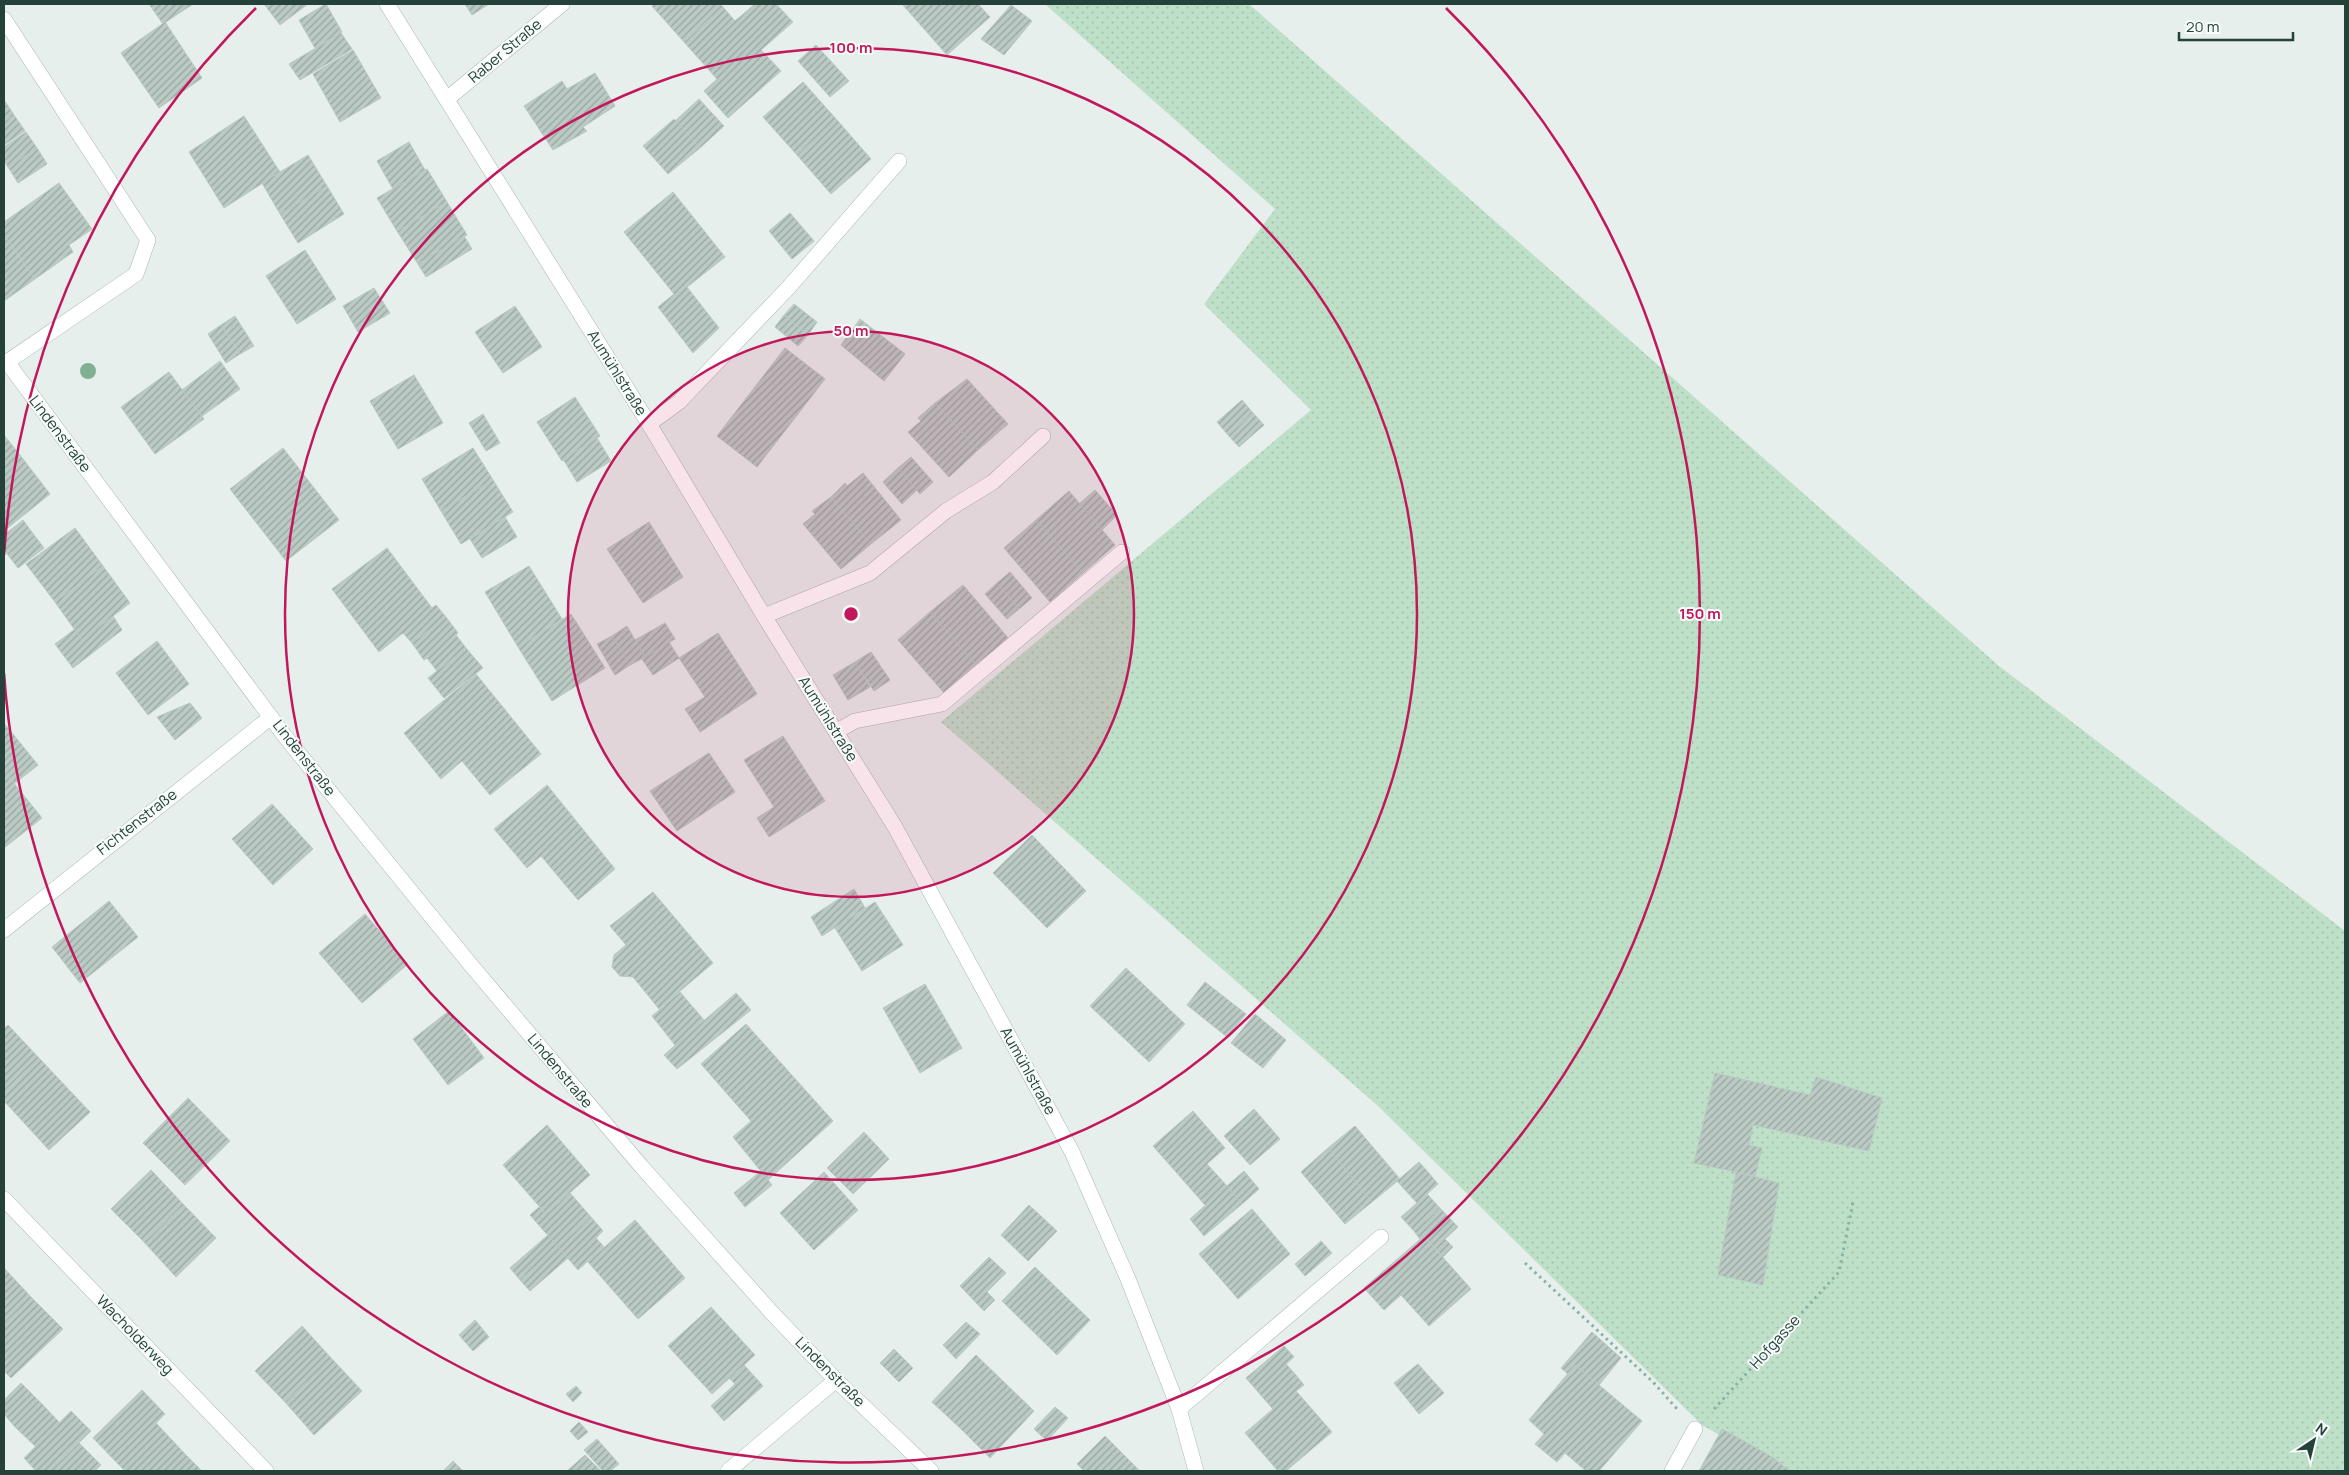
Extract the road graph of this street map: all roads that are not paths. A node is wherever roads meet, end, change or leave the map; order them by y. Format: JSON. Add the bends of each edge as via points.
{"nodes":[{"id":1,"x":387,"y":4,"type":"edge"},
{"id":2,"x":562,"y":4,"type":"edge"},
{"id":3,"x":4,"y":20,"type":"edge"},
{"id":4,"x":447,"y":99,"type":"junction"},
{"id":5,"x":899,"y":161,"type":"dead end"},
{"id":6,"x":5,"y":363,"type":"edge"},
{"id":7,"x":649,"y":424,"type":"junction"},
{"id":8,"x":1044,"y":436,"type":"dead end"},
{"id":9,"x":1122,"y":552,"type":"dead end"},
{"id":10,"x":764,"y":616,"type":"junction"},
{"id":11,"x":271,"y":717,"type":"junction"},
{"id":12,"x":837,"y":731,"type":"junction"},
{"id":13,"x":4,"y":930,"type":"edge"},
{"id":14,"x":4,"y":1199,"type":"edge"},
{"id":15,"x":1381,"y":1237,"type":"dead end"},
{"id":16,"x":836,"y":1380,"type":"junction"},
{"id":17,"x":1179,"y":1409,"type":"junction"},
{"id":18,"x":1695,"y":1429,"type":"road end"},
{"id":19,"x":266,"y":1471,"type":"edge"},
{"id":20,"x":728,"y":1471,"type":"edge"},
{"id":21,"x":931,"y":1471,"type":"edge"},
{"id":22,"x":1196,"y":1471,"type":"edge"},
{"id":23,"x":1672,"y":1471,"type":"edge"}],
"edges":[{"from":1,"to":4,"type":"street","name":"Aumühlstraße"},
{"from":2,"to":4,"type":"street","name":"Raber Straße"},
{"from":3,"to":6,"type":"street","name":"Lindenstraße","via":[[148,240],[136,274]]},
{"from":4,"to":7,"type":"street","name":"Aumühlstraße"},
{"from":5,"to":7,"type":"street","via":[[782,294],[679,402]]},
{"from":6,"to":11,"type":"street","name":"Lindenstraße"},
{"from":7,"to":10,"type":"street","name":"Aumühlstraße"},
{"from":8,"to":10,"type":"street","via":[[993,482],[946,511],[870,573]]},
{"from":9,"to":12,"type":"street","via":[[942,704],[855,721]]},
{"from":10,"to":12,"type":"street","name":"Aumühlstraße"},
{"from":11,"to":13,"type":"street","name":"Fichtenstraße"},
{"from":11,"to":16,"type":"street","name":"Lindenstraße","via":[[470,964],[585,1100],[773,1314]]},
{"from":12,"to":17,"type":"street","name":"Aumühlstraße","via":[[895,827],[1072,1152],[1128,1280]]},
{"from":14,"to":19,"type":"street","name":"Wacholderweg"},
{"from":15,"to":17,"type":"street"},
{"from":16,"to":20,"type":"street"},
{"from":16,"to":21,"type":"street","name":"Lindenstraße"},
{"from":17,"to":22,"type":"street","name":"Aumühlstraße"},
{"from":18,"to":23,"type":"street"}]}
